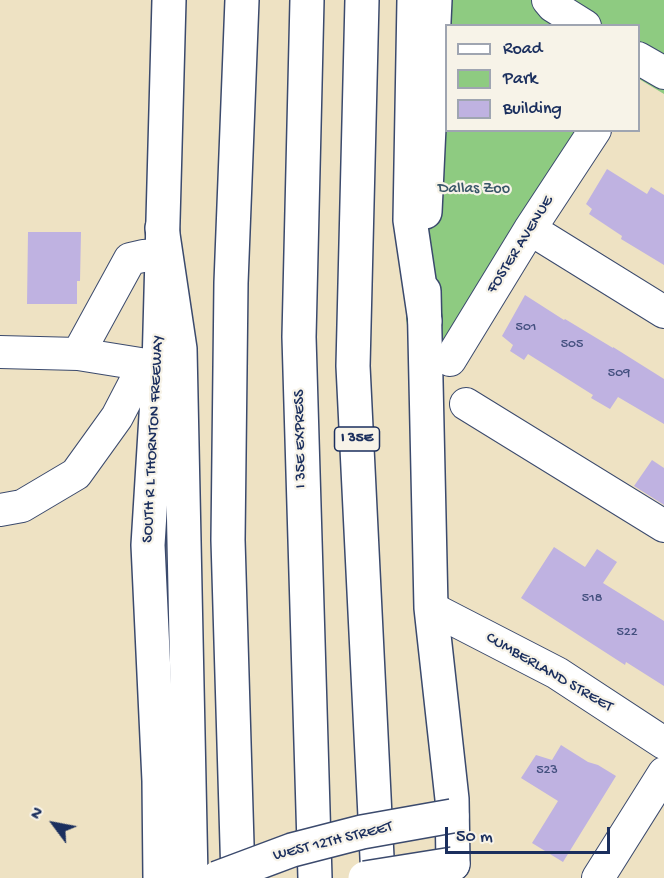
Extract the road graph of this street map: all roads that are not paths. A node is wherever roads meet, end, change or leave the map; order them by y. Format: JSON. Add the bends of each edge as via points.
{"nodes":[{"id":1,"x":169,"y":0,"type":"edge"},
{"id":2,"x":242,"y":0,"type":"edge"},
{"id":3,"x":308,"y":0,"type":"edge"},
{"id":4,"x":362,"y":0,"type":"edge"},
{"id":5,"x":414,"y":0,"type":"edge"},
{"id":6,"x":435,"y":0,"type":"edge"},
{"id":7,"x":548,"y":0,"type":"edge"},
{"id":8,"x":582,"y":24,"type":"edge"},
{"id":9,"x":640,"y":59,"type":"edge"},
{"id":10,"x":664,"y":73,"type":"edge"},
{"id":11,"x":594,"y":132,"type":"edge"},
{"id":12,"x":530,"y":229,"type":"junction"},
{"id":13,"x":162,"y":241,"type":"junction"},
{"id":14,"x":664,"y":312,"type":"edge"},
{"id":15,"x":424,"y":321,"type":"junction"},
{"id":16,"x":0,"y":352,"type":"edge"},
{"id":17,"x":78,"y":354,"type":"junction"},
{"id":18,"x":450,"y":360,"type":"dead end"},
{"id":19,"x":151,"y":366,"type":"junction"},
{"id":20,"x":466,"y":404,"type":"dead end"},
{"id":21,"x":0,"y":510,"type":"edge"},
{"id":22,"x":664,"y":526,"type":"edge"},
{"id":23,"x":431,"y":608,"type":"junction"},
{"id":24,"x":664,"y":743,"type":"edge"},
{"id":25,"x":664,"y":773,"type":"edge"},
{"id":26,"x":452,"y":816,"type":"junction"},
{"id":27,"x":452,"y":871,"type":"edge"},
{"id":28,"x":160,"y":878,"type":"edge"},
{"id":29,"x":191,"y":878,"type":"edge"},
{"id":30,"x":217,"y":878,"type":"edge"},
{"id":31,"x":238,"y":878,"type":"edge"},
{"id":32,"x":315,"y":878,"type":"edge"},
{"id":33,"x":365,"y":878,"type":"edge"},
{"id":34,"x":378,"y":878,"type":"edge"},
{"id":35,"x":598,"y":878,"type":"edge"}],
"edges":[{"from":1,"to":13,"type":"main road","name":"SOUTH R L THORNTON FREEWAY"},
{"from":2,"to":31,"type":"main road","via":[[231,283],[228,540]]},
{"from":3,"to":32,"type":"main road","name":"I 35E EXPRESS","via":[[299,337]]},
{"from":4,"to":34,"type":"main road","number":"I 35E","via":[[353,366]]},
{"from":5,"to":15,"type":"main road","via":[[410,220]]},
{"from":6,"to":15,"type":"main road"},
{"from":7,"to":8,"type":"street"},
{"from":9,"to":10,"type":"street"},
{"from":11,"to":12,"type":"street","name":"FOSTER AVENUE"},
{"from":12,"to":14,"type":"street"},
{"from":12,"to":18,"type":"street","name":"FOSTER AVENUE"},
{"from":13,"to":17,"type":"street","via":[[143,256],[130,259]]},
{"from":13,"to":19,"type":"main road","name":"SOUTH R L THORNTON FREEWAY"},
{"from":13,"to":29,"type":"main road","via":[[180,348]]},
{"from":15,"to":23,"type":"main road"},
{"from":16,"to":17,"type":"street"},
{"from":17,"to":19,"type":"street"},
{"from":19,"to":21,"type":"street","via":[[76,474],[22,506]]},
{"from":19,"to":28,"type":"main road","name":"SOUTH R L THORNTON FREEWAY","via":[[148,545]]},
{"from":20,"to":22,"type":"street"},
{"from":23,"to":24,"type":"street","name":"CUMBERLAND STREET","via":[[557,673]]},
{"from":23,"to":26,"type":"main road"},
{"from":25,"to":35,"type":"street"},
{"from":26,"to":27,"type":"main road"},
{"from":26,"to":30,"type":"main road","name":"WEST 12TH STREET","bridge":true,"via":[[362,832],[292,850]]},
{"from":27,"to":33,"type":"main road","bridge":true}]}
